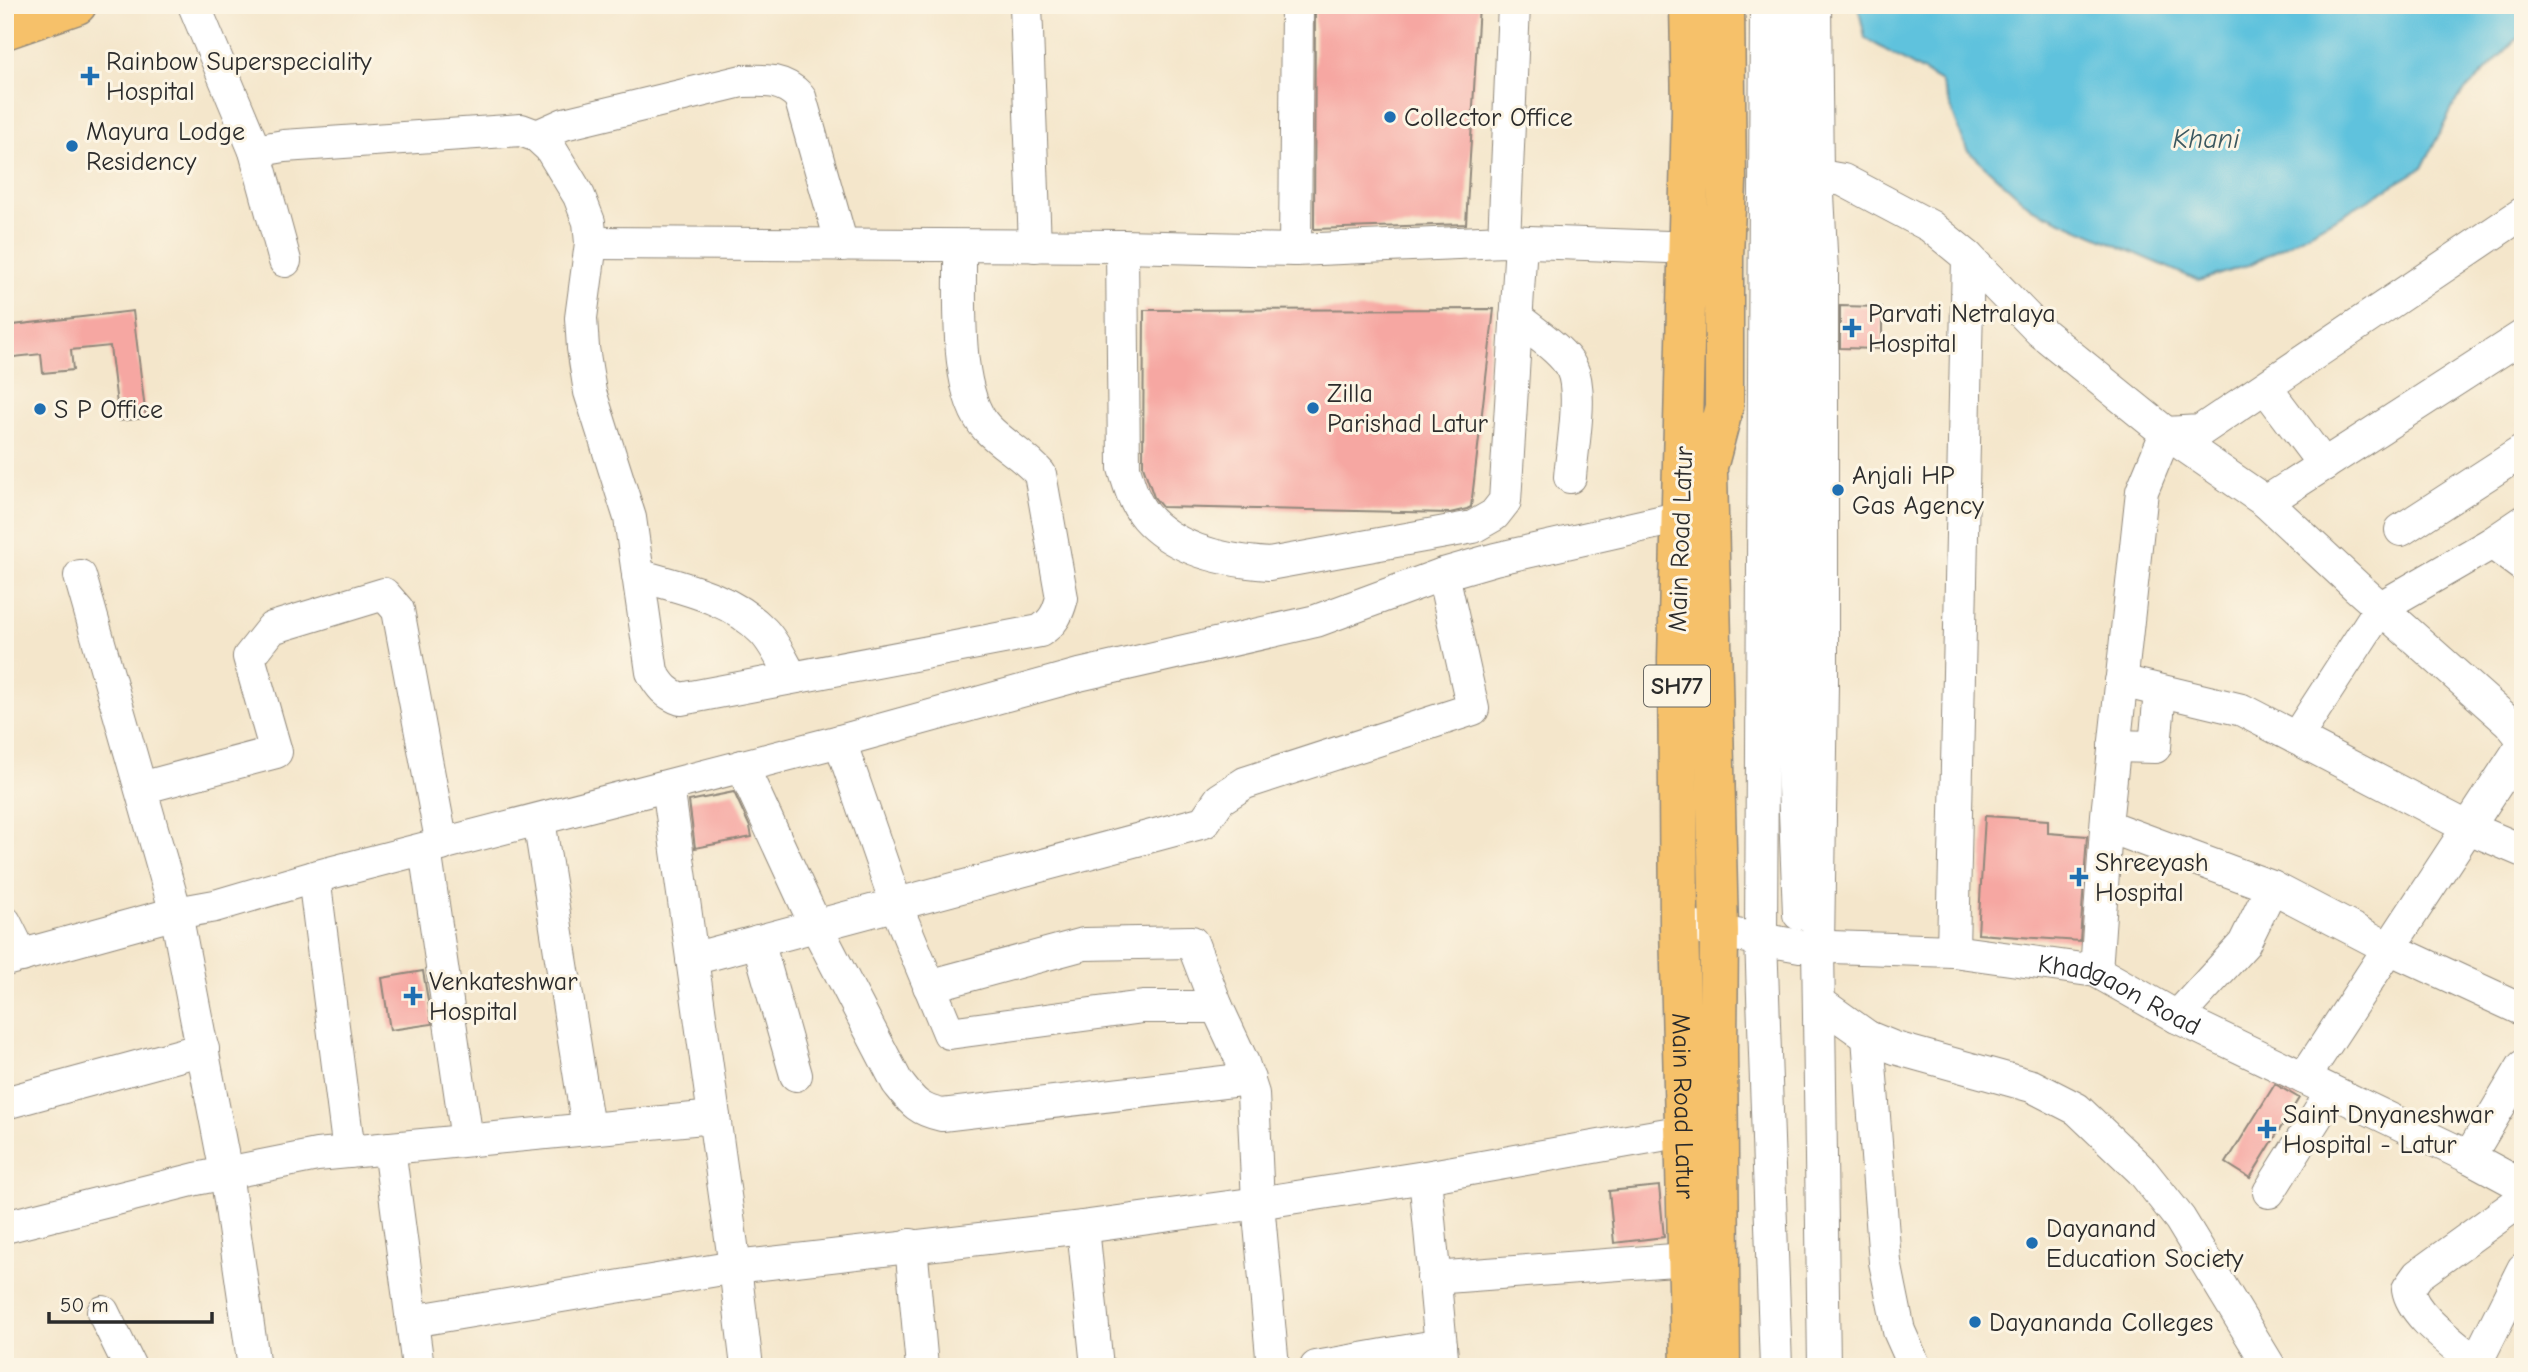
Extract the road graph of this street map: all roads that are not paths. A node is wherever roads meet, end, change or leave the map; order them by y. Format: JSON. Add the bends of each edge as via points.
{"nodes":[{"id":1,"x":77,"y":5,"type":"edge"},
{"id":2,"x":194,"y":5,"type":"edge"},
{"id":3,"x":1027,"y":5,"type":"edge"},
{"id":4,"x":1297,"y":5,"type":"edge"},
{"id":5,"x":1514,"y":5,"type":"edge"},
{"id":6,"x":1663,"y":5,"type":"edge"},
{"id":7,"x":1689,"y":5,"type":"edge"},
{"id":8,"x":1706,"y":5,"type":"edge"},
{"id":9,"x":1725,"y":5,"type":"edge"},
{"id":10,"x":1766,"y":5,"type":"edge"},
{"id":11,"x":1789,"y":5,"type":"edge"},
{"id":12,"x":1815,"y":5,"type":"edge"},
{"id":13,"x":5,"y":30,"type":"edge"},
{"id":14,"x":537,"y":136,"type":"junction"},
{"id":15,"x":256,"y":151,"type":"junction"},
{"id":16,"x":1791,"y":172,"type":"junction"},
{"id":17,"x":2523,"y":213,"type":"edge"},
{"id":18,"x":1513,"y":242,"type":"junction"},
{"id":19,"x":591,"y":243,"type":"junction"},
{"id":20,"x":842,"y":245,"type":"junction"},
{"id":21,"x":960,"y":246,"type":"junction"},
{"id":22,"x":1035,"y":246,"type":"junction"},
{"id":23,"x":1122,"y":246,"type":"junction"},
{"id":24,"x":1668,"y":247,"type":"junction"},
{"id":25,"x":1295,"y":250,"type":"junction"},
{"id":26,"x":1968,"y":257,"type":"junction"},
{"id":27,"x":285,"y":261,"type":"dead end"},
{"id":28,"x":1517,"y":317,"type":"junction"},
{"id":29,"x":2523,"y":336,"type":"edge"},
{"id":30,"x":2266,"y":388,"type":"junction"},
{"id":31,"x":2166,"y":433,"type":"junction"},
{"id":32,"x":2523,"y":451,"type":"edge"},
{"id":33,"x":2324,"y":465,"type":"junction"},
{"id":34,"x":1695,"y":466,"type":"junction"},
{"id":35,"x":1570,"y":477,"type":"dead end"},
{"id":36,"x":2266,"y":502,"type":"junction"},
{"id":37,"x":1681,"y":517,"type":"junction"},
{"id":38,"x":2523,"y":522,"type":"edge"},
{"id":39,"x":2401,"y":530,"type":"dead end"},
{"id":40,"x":2492,"y":543,"type":"junction"},
{"id":41,"x":2523,"y":566,"type":"edge"},
{"id":42,"x":1443,"y":574,"type":"junction"},
{"id":43,"x":639,"y":575,"type":"junction"},
{"id":44,"x":80,"y":576,"type":"dead end"},
{"id":45,"x":2381,"y":607,"type":"junction"},
{"id":46,"x":792,"y":677,"type":"junction"},
{"id":47,"x":2121,"y":681,"type":"junction"},
{"id":48,"x":2160,"y":691,"type":"junction"},
{"id":49,"x":2296,"y":738,"type":"junction"},
{"id":50,"x":840,"y":741,"type":"junction"},
{"id":51,"x":2523,"y":741,"type":"edge"},
{"id":52,"x":2114,"y":746,"type":"junction"},
{"id":53,"x":743,"y":766,"type":"junction"},
{"id":54,"x":668,"y":786,"type":"junction"},
{"id":55,"x":141,"y":788,"type":"junction"},
{"id":56,"x":539,"y":820,"type":"junction"},
{"id":57,"x":2107,"y":826,"type":"junction"},
{"id":58,"x":2469,"y":828,"type":"junction"},
{"id":59,"x":433,"y":847,"type":"junction"},
{"id":60,"x":2523,"y":851,"type":"edge"},
{"id":61,"x":314,"y":877,"type":"junction"},
{"id":62,"x":2272,"y":887,"type":"junction"},
{"id":63,"x":896,"y":904,"type":"junction"},
{"id":64,"x":176,"y":913,"type":"junction"},
{"id":65,"x":5,"y":922,"type":"edge"},
{"id":66,"x":1679,"y":925,"type":"junction"},
{"id":67,"x":816,"y":926,"type":"junction"},
{"id":68,"x":1719,"y":932,"type":"junction"},
{"id":69,"x":1761,"y":939,"type":"junction"},
{"id":70,"x":758,"y":941,"type":"junction"},
{"id":71,"x":1809,"y":946,"type":"junction"},
{"id":72,"x":2389,"y":948,"type":"junction"},
{"id":73,"x":1953,"y":951,"type":"junction"},
{"id":74,"x":13,"y":958,"type":"edge"},
{"id":75,"x":692,"y":959,"type":"junction"},
{"id":76,"x":2096,"y":971,"type":"junction"},
{"id":77,"x":929,"y":986,"type":"junction"},
{"id":78,"x":1819,"y":1002,"type":"junction"},
{"id":79,"x":1217,"y":1007,"type":"junction"},
{"id":80,"x":2523,"y":1010,"type":"edge"},
{"id":81,"x":2177,"y":1017,"type":"junction"},
{"id":82,"x":1868,"y":1037,"type":"junction"},
{"id":83,"x":202,"y":1049,"type":"junction"},
{"id":84,"x":2523,"y":1066,"type":"edge"},
{"id":85,"x":796,"y":1075,"type":"dead end"},
{"id":86,"x":1249,"y":1079,"type":"junction"},
{"id":87,"x":2318,"y":1085,"type":"junction"},
{"id":88,"x":5,"y":1104,"type":"edge"},
{"id":89,"x":714,"y":1116,"type":"junction"},
{"id":90,"x":588,"y":1128,"type":"junction"},
{"id":91,"x":1685,"y":1131,"type":"junction"},
{"id":92,"x":467,"y":1140,"type":"junction"},
{"id":93,"x":389,"y":1148,"type":"junction"},
{"id":94,"x":349,"y":1152,"type":"junction"},
{"id":95,"x":2469,"y":1157,"type":"junction"},
{"id":96,"x":226,"y":1173,"type":"junction"},
{"id":97,"x":1425,"y":1177,"type":"junction"},
{"id":98,"x":2523,"y":1186,"type":"edge"},
{"id":99,"x":2269,"y":1192,"type":"dead end"},
{"id":100,"x":2523,"y":1199,"type":"edge"},
{"id":101,"x":1258,"y":1203,"type":"junction"},
{"id":102,"x":5,"y":1227,"type":"edge"},
{"id":103,"x":1083,"y":1227,"type":"junction"},
{"id":104,"x":911,"y":1245,"type":"junction"},
{"id":105,"x":1686,"y":1259,"type":"junction"},
{"id":106,"x":735,"y":1267,"type":"junction"},
{"id":107,"x":2523,"y":1269,"type":"edge"},
{"id":108,"x":1433,"y":1279,"type":"junction"},
{"id":109,"x":103,"y":1312,"type":"dead end"},
{"id":110,"x":412,"y":1321,"type":"junction"},
{"id":111,"x":1442,"y":1356,"type":"edge"},
{"id":112,"x":2475,"y":1365,"type":"edge"},
{"id":113,"x":130,"y":1367,"type":"edge"},
{"id":114,"x":254,"y":1367,"type":"edge"},
{"id":115,"x":418,"y":1367,"type":"edge"},
{"id":116,"x":747,"y":1367,"type":"edge"},
{"id":117,"x":922,"y":1367,"type":"edge"},
{"id":118,"x":1097,"y":1367,"type":"edge"},
{"id":119,"x":1273,"y":1367,"type":"edge"},
{"id":120,"x":1316,"y":1367,"type":"edge"},
{"id":121,"x":1690,"y":1367,"type":"edge"},
{"id":122,"x":1721,"y":1367,"type":"edge"},
{"id":123,"x":1776,"y":1367,"type":"edge"},
{"id":124,"x":1802,"y":1367,"type":"edge"},
{"id":125,"x":1824,"y":1367,"type":"edge"},
{"id":126,"x":1915,"y":1367,"type":"edge"},
{"id":127,"x":2270,"y":1367,"type":"edge"}],
"edges":[{"from":1,"to":13,"type":"main road"},
{"from":2,"to":15,"type":"street"},
{"from":3,"to":22,"type":"street"},
{"from":4,"to":25,"type":"street"},
{"from":5,"to":18,"type":"street"},
{"from":6,"to":24,"type":"main road","number":"SH77"},
{"from":7,"to":34,"type":"main road","name":"Main Road Latur","number":"SH77"},
{"from":8,"to":34,"type":"main road","name":"Main Road Latur","number":"SH77","via":[[1706,392]]},
{"from":9,"to":34,"type":"main road","number":"SH77","via":[[1724,407]]},
{"from":10,"to":16,"type":"street"},
{"from":11,"to":16,"type":"street"},
{"from":12,"to":16,"type":"street"},
{"from":14,"to":15,"type":"street","via":[[521,130]]},
{"from":14,"to":19,"type":"street","via":[[550,148],[579,196]]},
{"from":14,"to":20,"type":"street","via":[[564,124],[742,81],[769,79],[790,86],[800,97]]},
{"from":15,"to":27,"type":"street"},
{"from":16,"to":26,"type":"street","via":[[1843,180],[1930,226]]},
{"from":16,"to":69,"type":"street"},
{"from":16,"to":71,"type":"street","via":[[1822,271],[1822,684]]},
{"from":17,"to":30,"type":"street"},
{"from":18,"to":24,"type":"street"},
{"from":18,"to":25,"type":"street"},
{"from":18,"to":28,"type":"street"},
{"from":19,"to":20,"type":"street"},
{"from":19,"to":43,"type":"street","via":[[581,318],[588,381],[630,518]]},
{"from":20,"to":21,"type":"street"},
{"from":21,"to":22,"type":"street"},
{"from":21,"to":46,"type":"street","via":[[963,369],[969,397],[988,429],[1040,474],[1062,598],[1058,613],[1040,631]]},
{"from":22,"to":23,"type":"street"},
{"from":23,"to":25,"type":"street"},
{"from":23,"to":28,"type":"street","via":[[1129,486],[1146,517],[1172,538],[1235,562],[1269,564],[1473,527],[1494,516],[1505,501]]},
{"from":24,"to":34,"type":"main road","number":"SH77","via":[[1668,394]]},
{"from":26,"to":31,"type":"street","via":[[2040,331]]},
{"from":26,"to":73,"type":"street"},
{"from":28,"to":35,"type":"street","via":[[1572,368],[1578,387]]},
{"from":29,"to":33,"type":"street"},
{"from":30,"to":31,"type":"street","via":[[2200,431]]},
{"from":30,"to":33,"type":"street"},
{"from":31,"to":36,"type":"street"},
{"from":31,"to":47,"type":"street","via":[[2141,491]]},
{"from":32,"to":39,"type":"street"},
{"from":33,"to":36,"type":"street"},
{"from":34,"to":37,"type":"main road","name":"Main Road Latur","number":"SH77"},
{"from":34,"to":68,"type":"main road","name":"Main Road Latur","number":"SH77"},
{"from":36,"to":45,"type":"street"},
{"from":37,"to":42,"type":"street"},
{"from":37,"to":66,"type":"main road","name":"Main Road Latur","number":"SH77","via":[[1676,659]]},
{"from":38,"to":40,"type":"street"},
{"from":40,"to":41,"type":"street"},
{"from":40,"to":45,"type":"street"},
{"from":42,"to":50,"type":"street","via":[[1316,621],[1079,675]]},
{"from":42,"to":63,"type":"street","via":[[1473,709],[1245,783],[1220,800],[1204,822]]},
{"from":43,"to":46,"type":"street","via":[[717,599],[744,615],[764,632]]},
{"from":43,"to":46,"type":"street","via":[[652,673],[669,695],[681,699]]},
{"from":44,"to":55,"type":"street"},
{"from":45,"to":49,"type":"street"},
{"from":45,"to":51,"type":"street","via":[[2509,722]]},
{"from":47,"to":48,"type":"street"},
{"from":47,"to":52,"type":"street"},
{"from":48,"to":49,"type":"street","via":[[2242,710]]},
{"from":48,"to":52,"type":"street","via":[[2155,747]]},
{"from":49,"to":58,"type":"street"},
{"from":50,"to":53,"type":"street"},
{"from":50,"to":63,"type":"street"},
{"from":51,"to":58,"type":"street"},
{"from":52,"to":57,"type":"street"},
{"from":53,"to":54,"type":"street"},
{"from":53,"to":67,"type":"street"},
{"from":54,"to":56,"type":"street"},
{"from":54,"to":75,"type":"street"},
{"from":55,"to":59,"type":"street","via":[[275,752],[249,657],[272,628],[384,594],[398,610]]},
{"from":55,"to":64,"type":"street"},
{"from":56,"to":59,"type":"street"},
{"from":56,"to":90,"type":"street"},
{"from":57,"to":62,"type":"street"},
{"from":57,"to":76,"type":"street"},
{"from":58,"to":60,"type":"street"},
{"from":58,"to":72,"type":"street"},
{"from":59,"to":61,"type":"street"},
{"from":59,"to":92,"type":"street"},
{"from":61,"to":64,"type":"street"},
{"from":61,"to":94,"type":"street"},
{"from":62,"to":72,"type":"street"},
{"from":62,"to":81,"type":"street","via":[[2244,944]]},
{"from":63,"to":67,"type":"street"},
{"from":63,"to":77,"type":"street"},
{"from":64,"to":74,"type":"street"},
{"from":64,"to":83,"type":"street"},
{"from":65,"to":74,"type":"street"},
{"from":66,"to":68,"type":"street","name":"Khadgaon Road"},
{"from":66,"to":91,"type":"main road","name":"Main Road Latur","number":"SH77"},
{"from":67,"to":70,"type":"street"},
{"from":67,"to":86,"type":"street","via":[[897,1082],[924,1111],[942,1115]]},
{"from":68,"to":69,"type":"street","name":"Khadgaon Road"},
{"from":68,"to":122,"type":"main road","name":"Main Road Latur","number":"SH77"},
{"from":69,"to":71,"type":"street","name":"Khadgaon Road"},
{"from":69,"to":123,"type":"street"},
{"from":70,"to":75,"type":"street"},
{"from":70,"to":85,"type":"street"},
{"from":71,"to":73,"type":"street","name":"Khadgaon Road"},
{"from":71,"to":78,"type":"street"},
{"from":71,"to":124,"type":"street"},
{"from":72,"to":80,"type":"street"},
{"from":72,"to":87,"type":"street"},
{"from":73,"to":76,"type":"street","name":"Khadgaon Road"},
{"from":75,"to":89,"type":"street"},
{"from":76,"to":81,"type":"street","name":"Khadgaon Road"},
{"from":77,"to":79,"type":"street","via":[[949,1033],[1143,1007]]},
{"from":77,"to":79,"type":"street","via":[[1084,944],[1192,942]]},
{"from":78,"to":82,"type":"street"},
{"from":78,"to":125,"type":"street"},
{"from":79,"to":86,"type":"street"},
{"from":81,"to":87,"type":"street","name":"Khadgaon Road"},
{"from":82,"to":126,"type":"street","via":[[1885,1262],[1899,1331]]},
{"from":82,"to":127,"type":"street","via":[[2032,1086],[2077,1108],[2142,1171],[2180,1219]]},
{"from":83,"to":88,"type":"street"},
{"from":83,"to":96,"type":"street"},
{"from":84,"to":95,"type":"street"},
{"from":86,"to":101,"type":"street","via":[[1254,1094]]},
{"from":87,"to":95,"type":"street","name":"Khadgaon Road"},
{"from":87,"to":99,"type":"street"},
{"from":89,"to":90,"type":"street"},
{"from":89,"to":106,"type":"street"},
{"from":90,"to":92,"type":"street"},
{"from":91,"to":97,"type":"street"},
{"from":91,"to":105,"type":"main road","name":"Main Road Latur","number":"SH77"},
{"from":92,"to":93,"type":"street"},
{"from":93,"to":94,"type":"street"},
{"from":93,"to":110,"type":"street"},
{"from":94,"to":96,"type":"street"},
{"from":95,"to":98,"type":"street","name":"Khadgaon Road"},
{"from":96,"to":102,"type":"street"},
{"from":96,"to":114,"type":"street"},
{"from":97,"to":101,"type":"street"},
{"from":97,"to":108,"type":"street"},
{"from":100,"to":112,"type":"street","via":[[2418,1275],[2408,1289],[2409,1298],[2425,1318]]},
{"from":101,"to":103,"type":"street"},
{"from":101,"to":119,"type":"street"},
{"from":103,"to":104,"type":"street"},
{"from":103,"to":118,"type":"street"},
{"from":104,"to":106,"type":"street"},
{"from":104,"to":117,"type":"street"},
{"from":105,"to":108,"type":"street"},
{"from":105,"to":121,"type":"main road","name":"Main Road Latur","number":"SH77"},
{"from":106,"to":110,"type":"street"},
{"from":106,"to":116,"type":"street"},
{"from":107,"to":112,"type":"street"},
{"from":108,"to":111,"type":"street"},
{"from":109,"to":113,"type":"street"},
{"from":110,"to":115,"type":"street"},
{"from":111,"to":120,"type":"street"}]}
